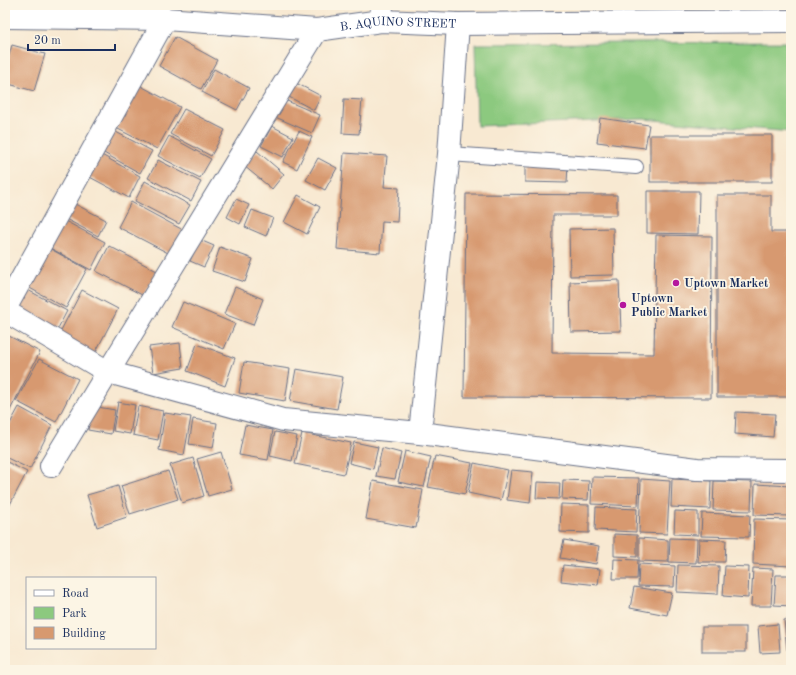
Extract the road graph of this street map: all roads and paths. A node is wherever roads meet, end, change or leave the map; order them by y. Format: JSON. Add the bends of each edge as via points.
{"nodes":[{"id":1,"x":381,"y":13,"type":"edge"},
{"id":2,"x":5,"y":17,"type":"edge"},
{"id":3,"x":165,"y":19,"type":"junction"},
{"id":4,"x":791,"y":21,"type":"edge"},
{"id":5,"x":458,"y":24,"type":"junction"},
{"id":6,"x":317,"y":30,"type":"junction"},
{"id":7,"x":449,"y":154,"type":"junction"},
{"id":8,"x":636,"y":167,"type":"dead end"},
{"id":9,"x":5,"y":310,"type":"edge"},
{"id":10,"x":108,"y":372,"type":"junction"},
{"id":11,"x":420,"y":433,"type":"junction"},
{"id":12,"x":52,"y":466,"type":"dead end"},
{"id":13,"x":791,"y":470,"type":"edge"}],
"edges":[{"from":1,"to":5,"type":"street","name":"B. AQUINO STREET"},
{"from":1,"to":6,"type":"street","name":"B. AQUINO STREET"},
{"from":2,"to":3,"type":"street","name":"B. AQUINO STREET"},
{"from":3,"to":6,"type":"street","name":"B. AQUINO STREET"},
{"from":3,"to":9,"type":"street"},
{"from":4,"to":5,"type":"street","name":"B. AQUINO STREET"},
{"from":5,"to":7,"type":"street"},
{"from":6,"to":10,"type":"street"},
{"from":7,"to":8,"type":"lane"},
{"from":7,"to":11,"type":"street"},
{"from":9,"to":10,"type":"street"},
{"from":10,"to":11,"type":"street","via":[[283,420]]},
{"from":10,"to":12,"type":"street"},
{"from":11,"to":13,"type":"street","via":[[697,469]]}]}
